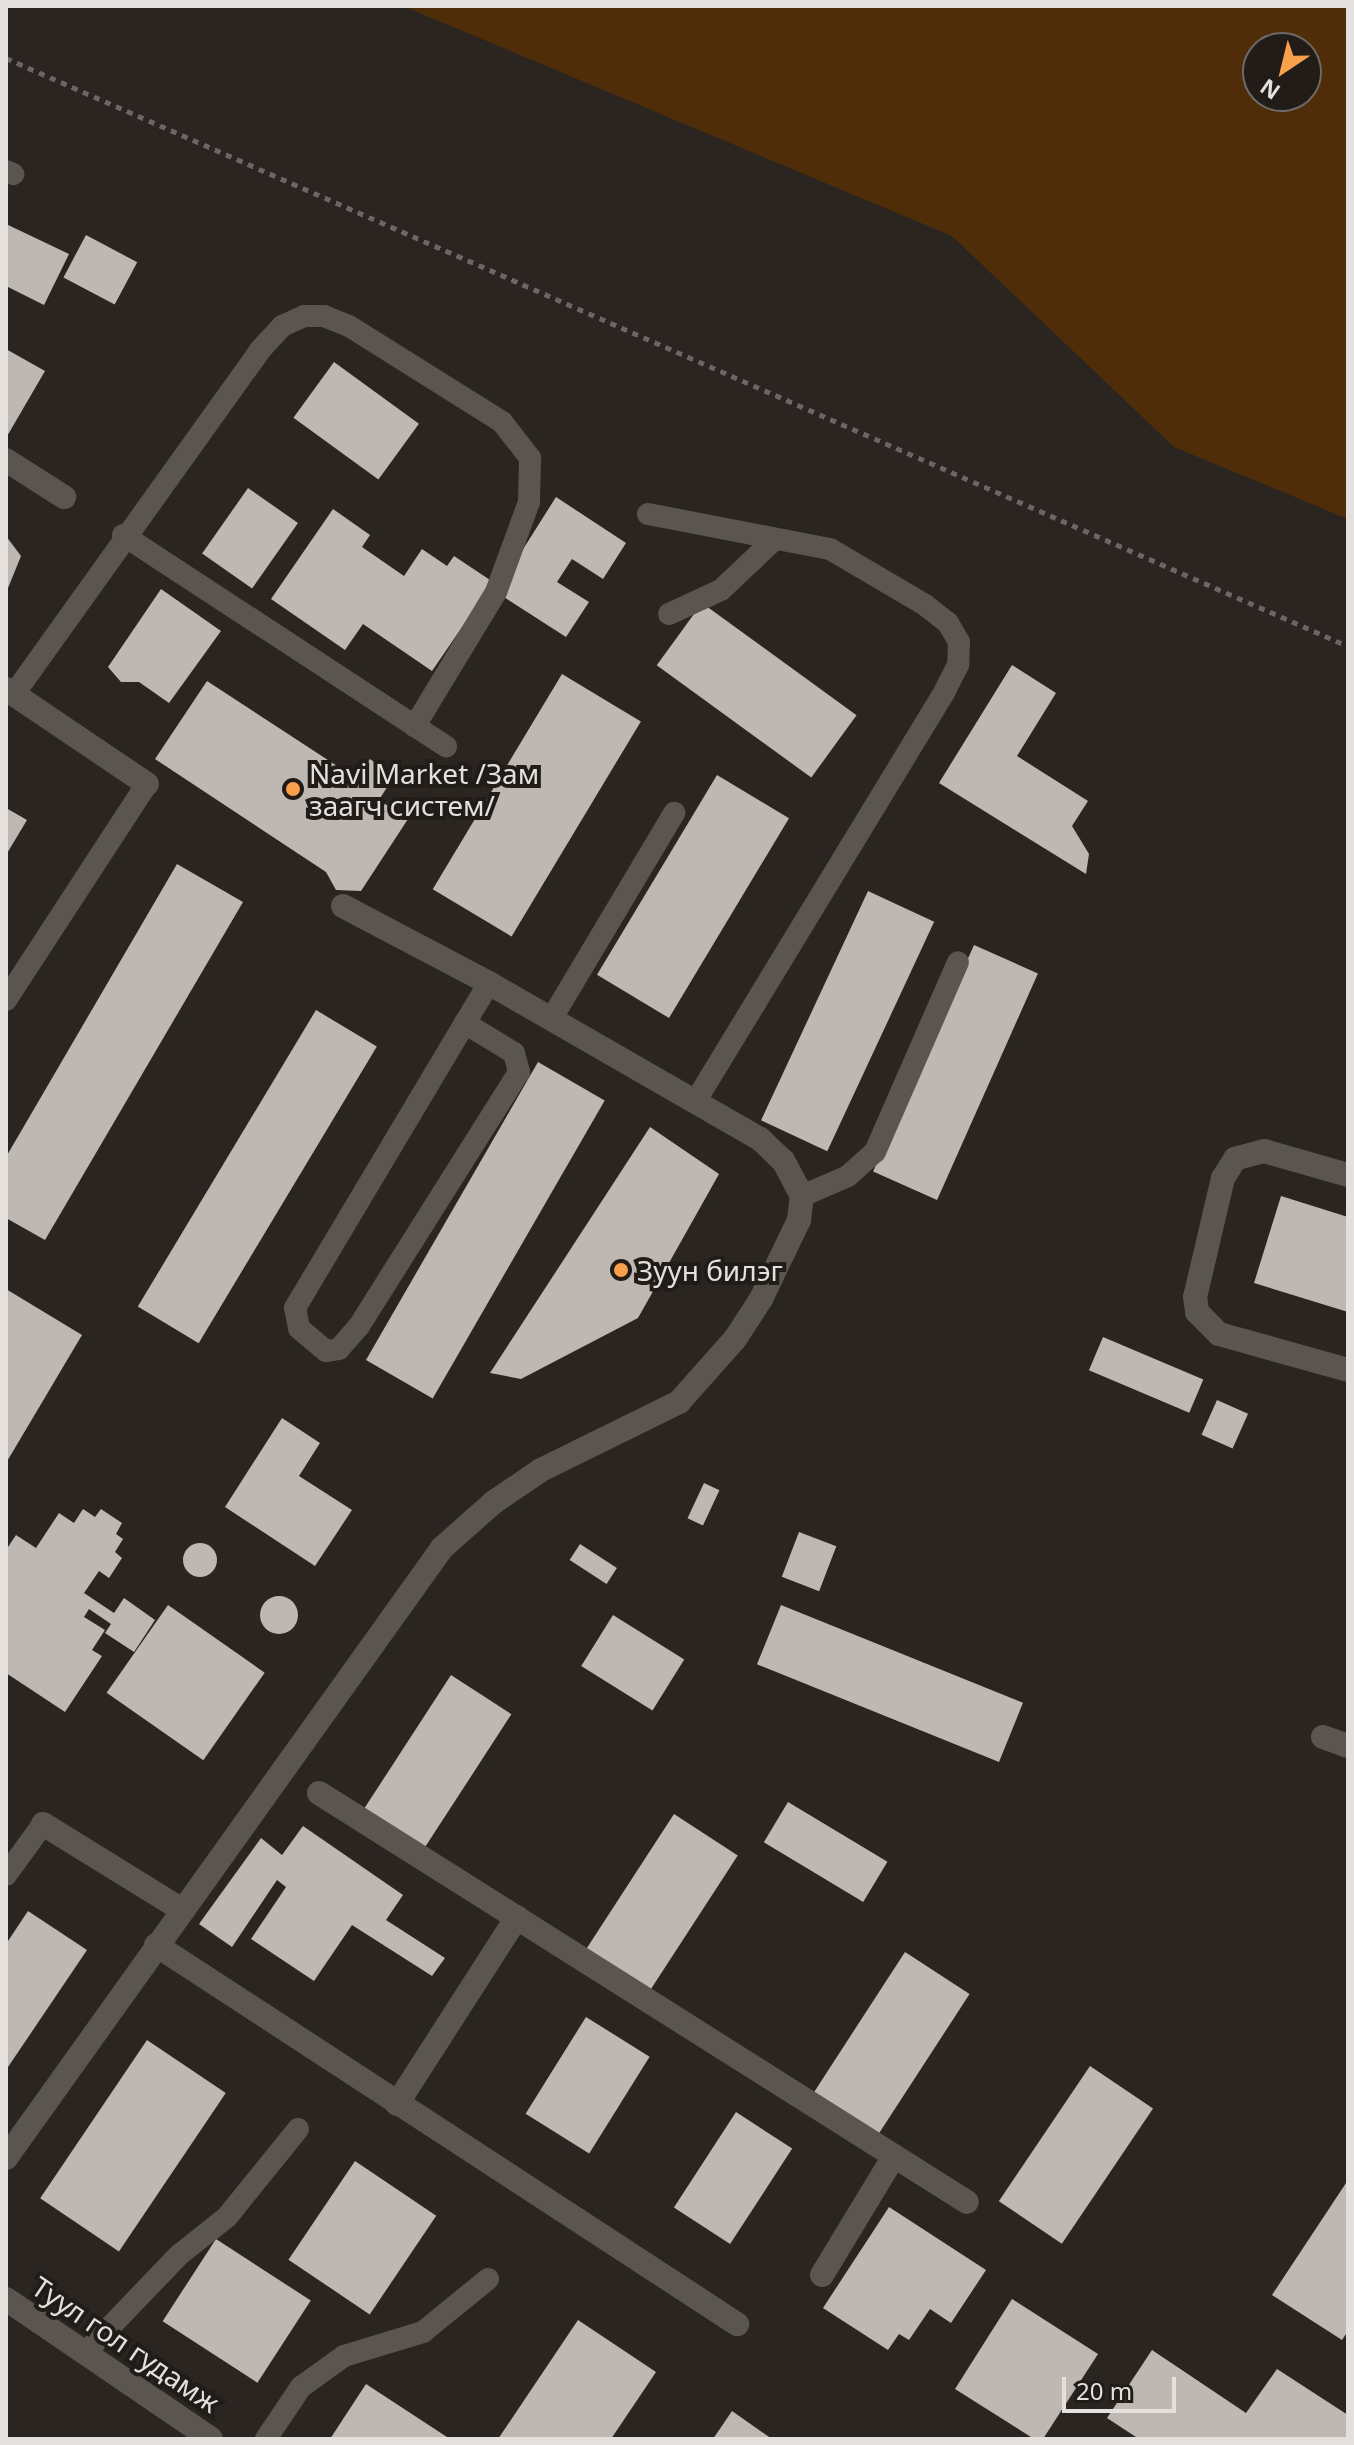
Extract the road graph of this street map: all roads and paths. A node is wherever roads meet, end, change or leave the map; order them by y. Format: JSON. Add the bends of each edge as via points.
{"nodes":[{"id":1,"x":6,"y":58,"type":"edge"},
{"id":2,"x":6,"y":460,"type":"edge"},
{"id":3,"x":64,"y":497,"type":"dead end"},
{"id":4,"x":648,"y":514,"type":"dead end"},
{"id":5,"x":123,"y":535,"type":"junction"},
{"id":6,"x":775,"y":539,"type":"junction"},
{"id":7,"x":669,"y":614,"type":"dead end"},
{"id":8,"x":1348,"y":646,"type":"edge"},
{"id":9,"x":10,"y":691,"type":"edge"},
{"id":10,"x":415,"y":726,"type":"junction"},
{"id":11,"x":446,"y":746,"type":"dead end"},
{"id":12,"x":147,"y":784,"type":"joint"},
{"id":13,"x":674,"y":813,"type":"dead end"},
{"id":14,"x":343,"y":906,"type":"dead end"},
{"id":15,"x":958,"y":962,"type":"dead end"},
{"id":16,"x":489,"y":983,"type":"junction"},
{"id":17,"x":6,"y":1000,"type":"edge"},
{"id":18,"x":552,"y":1018,"type":"junction"},
{"id":19,"x":465,"y":1023,"type":"junction"},
{"id":20,"x":696,"y":1101,"type":"junction"},
{"id":21,"x":1348,"y":1175,"type":"edge"},
{"id":22,"x":802,"y":1196,"type":"junction"},
{"id":23,"x":1348,"y":1370,"type":"edge"},
{"id":24,"x":1323,"y":1737,"type":"dead end"},
{"id":25,"x":1348,"y":1746,"type":"edge"},
{"id":26,"x":319,"y":1793,"type":"dead end"},
{"id":27,"x":43,"y":1824,"type":"joint"},
{"id":28,"x":8,"y":1869,"type":"edge"},
{"id":29,"x":182,"y":1910,"type":"junction"},
{"id":30,"x":517,"y":1917,"type":"junction"},
{"id":31,"x":156,"y":1945,"type":"junction"},
{"id":32,"x":397,"y":2104,"type":"junction"},
{"id":33,"x":298,"y":2129,"type":"dead end"},
{"id":34,"x":894,"y":2156,"type":"junction"},
{"id":35,"x":6,"y":2158,"type":"edge"},
{"id":36,"x":967,"y":2202,"type":"dead end"},
{"id":37,"x":822,"y":2275,"type":"dead end"},
{"id":38,"x":488,"y":2279,"type":"dead end"},
{"id":39,"x":6,"y":2299,"type":"edge"},
{"id":40,"x":737,"y":2324,"type":"dead end"},
{"id":41,"x":85,"y":2353,"type":"junction"},
{"id":42,"x":211,"y":2439,"type":"edge"},
{"id":43,"x":266,"y":2439,"type":"edge"}],
"edges":[{"from":1,"to":8,"type":"path"},
{"from":2,"to":3,"type":"street"},
{"from":4,"to":6,"type":"lane"},
{"from":5,"to":9,"type":"lane"},
{"from":5,"to":10,"type":"lane"},
{"from":5,"to":10,"type":"lane","via":[[260,350],[282,326],[304,316],[324,316],[349,326],[502,422],[530,458],[529,502],[496,592]]},
{"from":6,"to":7,"type":"lane","via":[[721,590]]},
{"from":6,"to":20,"type":"lane","via":[[830,549],[925,605],[948,623],[959,642],[958,665]]},
{"from":9,"to":12,"type":"street"},
{"from":10,"to":11,"type":"lane"},
{"from":12,"to":17,"type":"lane"},
{"from":13,"to":18,"type":"lane"},
{"from":14,"to":16,"type":"street"},
{"from":15,"to":22,"type":"lane","via":[[875,1152],[848,1176]]},
{"from":16,"to":18,"type":"street"},
{"from":16,"to":19,"type":"lane"},
{"from":18,"to":20,"type":"street"},
{"from":19,"to":19,"type":"lane","via":[[514,1053],[519,1072],[359,1326],[339,1349],[326,1351],[299,1328],[295,1308]]},
{"from":20,"to":22,"type":"street","via":[[760,1139],[783,1161]]},
{"from":21,"to":23,"type":"street","via":[[1264,1151],[1235,1159],[1223,1178],[1195,1297],[1197,1312],[1219,1334]]},
{"from":22,"to":29,"type":"street","via":[[799,1220],[761,1299],[725,1350],[679,1402],[541,1470],[442,1548]]},
{"from":24,"to":25,"type":"street"},
{"from":26,"to":30,"type":"street"},
{"from":27,"to":28,"type":"lane"},
{"from":27,"to":29,"type":"street"},
{"from":29,"to":31,"type":"street"},
{"from":30,"to":32,"type":"street"},
{"from":30,"to":34,"type":"street"},
{"from":31,"to":32,"type":"street"},
{"from":31,"to":35,"type":"street"},
{"from":32,"to":40,"type":"street"},
{"from":33,"to":41,"type":"lane","via":[[227,2217],[179,2255]]},
{"from":34,"to":36,"type":"street"},
{"from":34,"to":37,"type":"street"},
{"from":38,"to":43,"type":"lane","via":[[423,2332],[344,2356],[301,2387]]},
{"from":39,"to":41,"type":"street","name":"Туул гол гудамж"},
{"from":41,"to":42,"type":"street","name":"Туул гол гудамж"}]}
